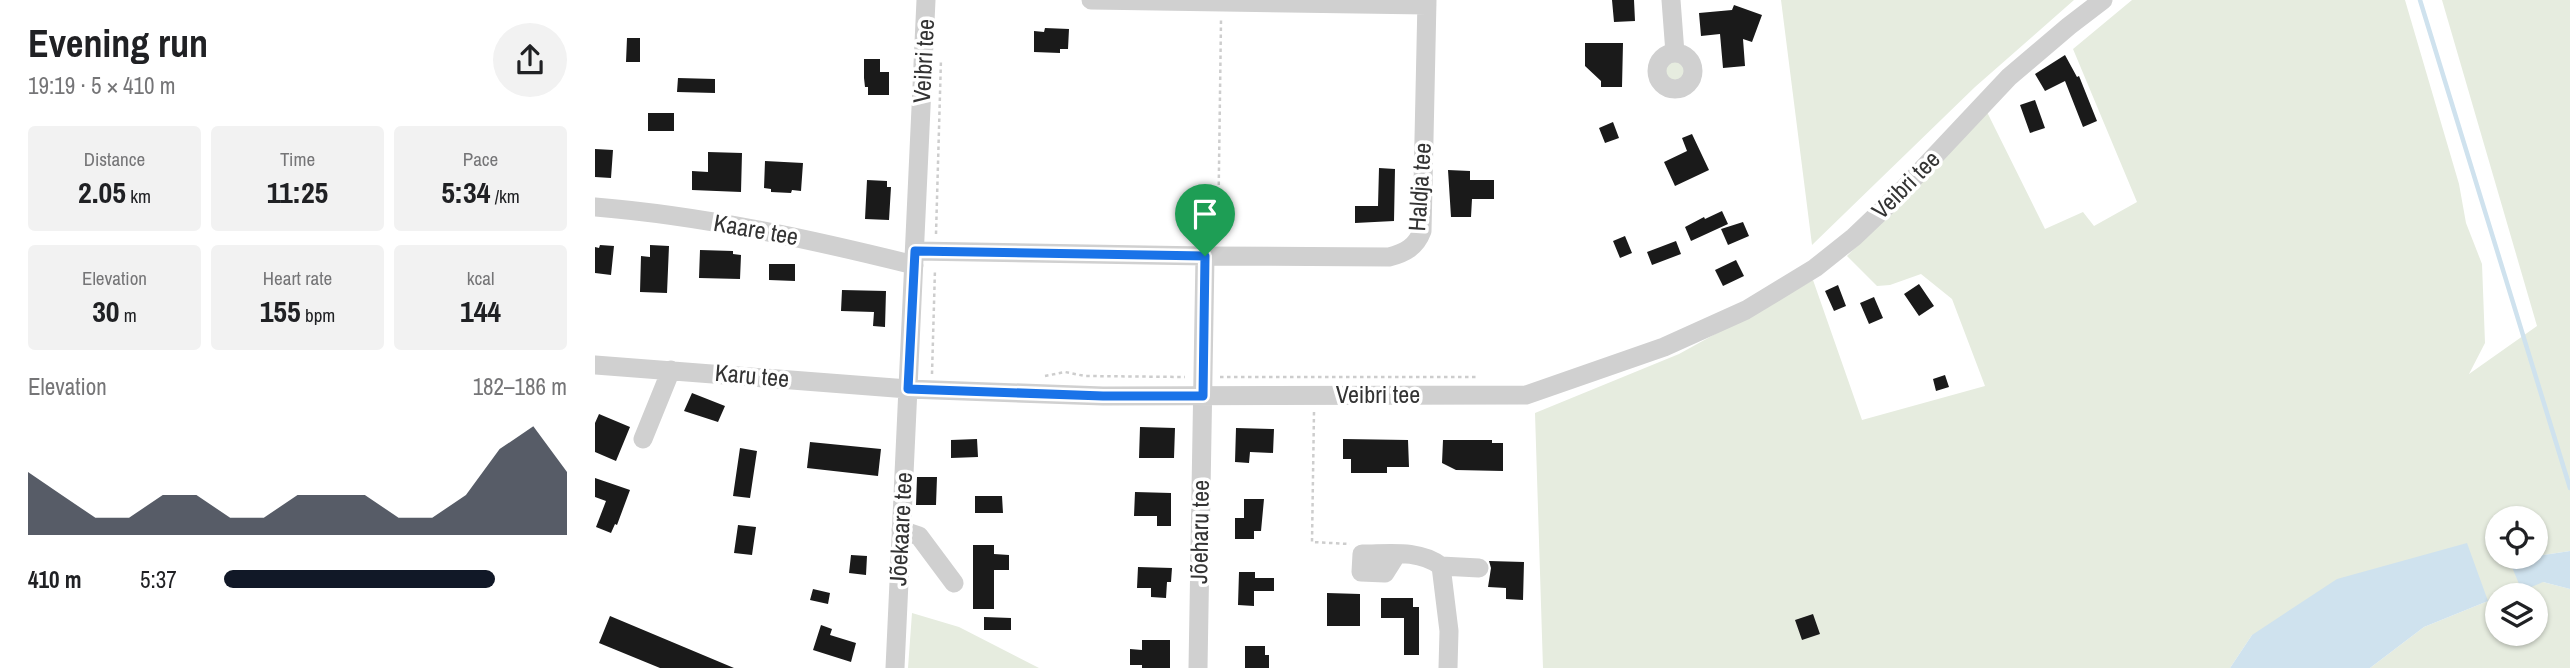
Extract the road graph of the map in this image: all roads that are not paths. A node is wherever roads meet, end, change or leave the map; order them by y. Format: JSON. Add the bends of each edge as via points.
{"nodes":[{"id":1,"x":926,"y":0,"type":"edge"},
{"id":2,"x":1091,"y":0,"type":"edge"},
{"id":3,"x":1671,"y":0,"type":"edge"},
{"id":4,"x":2103,"y":0,"type":"edge"},
{"id":5,"x":1427,"y":2,"type":"edge"},
{"id":6,"x":1675,"y":53,"type":"dead end"},
{"id":7,"x":595,"y":207,"type":"edge"},
{"id":8,"x":1212,"y":256,"type":"junction"},
{"id":9,"x":915,"y":258,"type":"junction"},
{"id":10,"x":595,"y":365,"type":"edge"},
{"id":11,"x":671,"y":370,"type":"junction"},
{"id":12,"x":908,"y":389,"type":"junction"},
{"id":13,"x":1203,"y":396,"type":"junction"},
{"id":14,"x":643,"y":439,"type":"dead end"},
{"id":15,"x":901,"y":530,"type":"junction"},
{"id":16,"x":1397,"y":554,"type":"dead end"},
{"id":17,"x":1441,"y":566,"type":"junction"},
{"id":18,"x":1479,"y":568,"type":"dead end"},
{"id":19,"x":954,"y":583,"type":"dead end"},
{"id":20,"x":895,"y":668,"type":"edge"},
{"id":21,"x":1198,"y":668,"type":"edge"},
{"id":22,"x":1448,"y":668,"type":"edge"}],
"edges":[{"from":1,"to":9,"type":"street","name":"Veibri tee"},
{"from":2,"to":5,"type":"street"},
{"from":3,"to":6,"type":"street"},
{"from":4,"to":13,"type":"street","name":"Veibri tee","via":[[2009,77],[1897,196],[1815,268],[1746,310],[1664,348],[1527,395]]},
{"from":5,"to":8,"type":"street","name":"Haldja tee","via":[[1422,231],[1418,240],[1389,257]]},
{"from":7,"to":9,"type":"street","name":"Kaare tee","via":[[645,211]]},
{"from":8,"to":9,"type":"street","name":"Haldja tee"},
{"from":8,"to":13,"type":"street"},
{"from":9,"to":12,"type":"street","name":"Veibri tee"},
{"from":10,"to":11,"type":"street","name":"Karu tee"},
{"from":11,"to":12,"type":"street","name":"Karu tee"},
{"from":11,"to":14,"type":"street"},
{"from":12,"to":13,"type":"street","name":"Veibri tee"},
{"from":12,"to":15,"type":"street","name":"Jõekaare tee"},
{"from":13,"to":21,"type":"street","name":"Jõeharu tee"},
{"from":15,"to":19,"type":"street","via":[[919,536]]},
{"from":15,"to":20,"type":"street","name":"Jõekaare tee"},
{"from":16,"to":17,"type":"street","via":[[1419,555]]},
{"from":17,"to":18,"type":"street"},
{"from":17,"to":22,"type":"street","via":[[1449,631]]}]}
